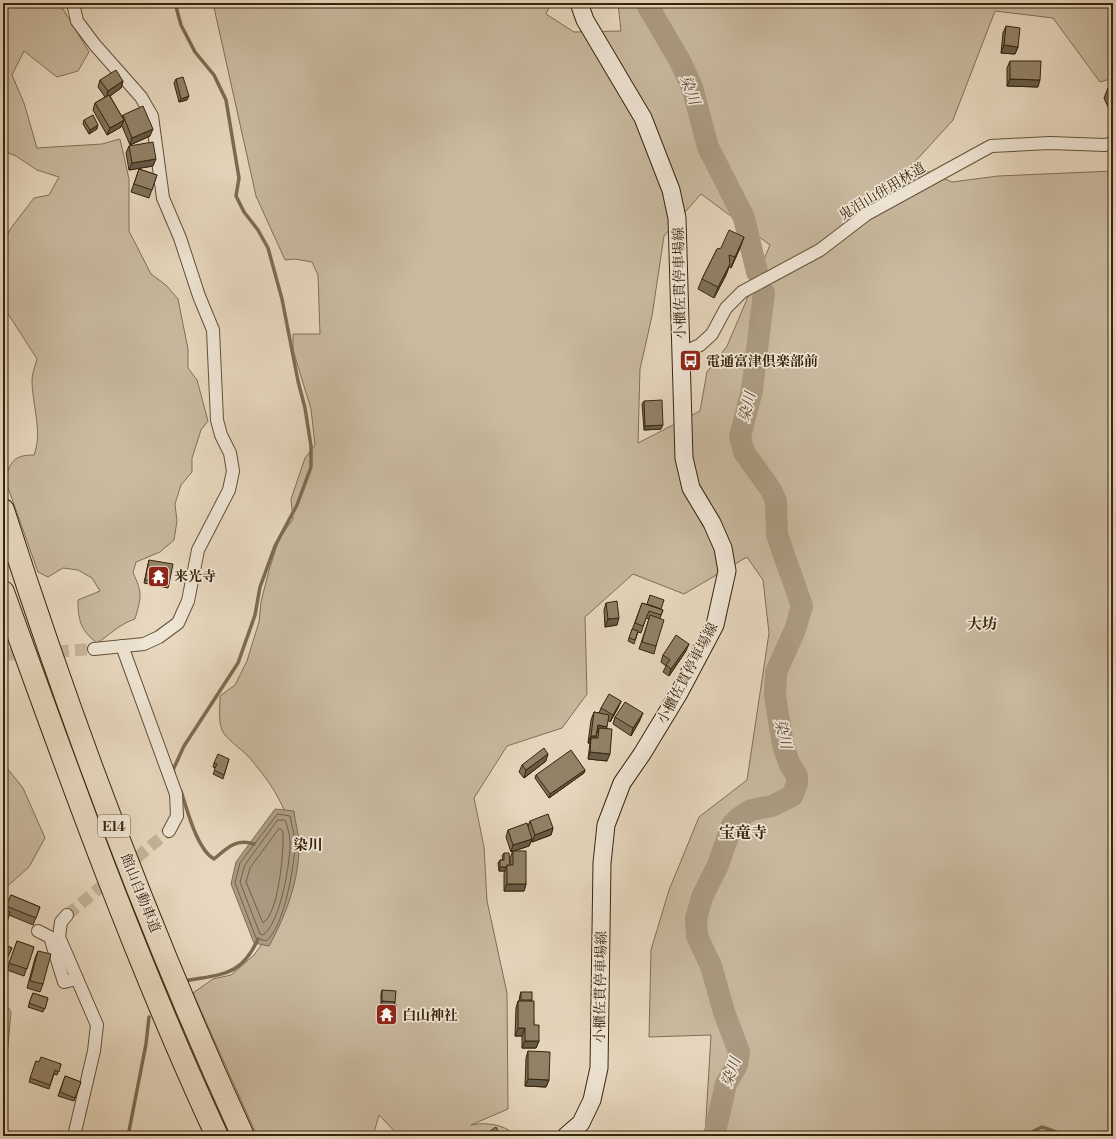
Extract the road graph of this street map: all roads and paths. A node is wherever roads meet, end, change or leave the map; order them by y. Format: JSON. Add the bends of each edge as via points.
{"nodes":[{"id":1,"x":73,"y":3,"type":"edge"},
{"id":2,"x":579,"y":3,"type":"edge"},
{"id":3,"x":1113,"y":143,"type":"edge"},
{"id":4,"x":680,"y":354,"type":"junction"},
{"id":5,"x":3,"y":510,"type":"edge"},
{"id":6,"x":3,"y":592,"type":"edge"},
{"id":7,"x":122,"y":646,"type":"junction"},
{"id":8,"x":94,"y":649,"type":"tunnel mouth"},
{"id":9,"x":169,"y":831,"type":"tunnel mouth"},
{"id":10,"x":67,"y":915,"type":"tunnel mouth"},
{"id":11,"x":38,"y":931,"type":"dead end"},
{"id":12,"x":77,"y":978,"type":"junction"},
{"id":13,"x":74,"y":1136,"type":"edge"},
{"id":14,"x":217,"y":1136,"type":"edge"},
{"id":15,"x":243,"y":1136,"type":"edge"},
{"id":16,"x":566,"y":1136,"type":"edge"}],
"edges":[{"from":1,"to":7,"type":"street","via":[[77,21],[141,97],[152,116],[164,198],[213,330],[218,420],[221,435],[230,453],[233,471],[229,490],[198,550],[188,601],[178,623],[144,644]]},
{"from":2,"to":4,"type":"main road","name":"小櫃佐貫停車場線","via":[[585,20],[644,118],[671,190],[677,218]]},
{"from":3,"to":4,"type":"street","name":"鬼泪山併用林道","via":[[991,146],[867,214],[820,250],[742,292],[726,308],[712,334],[700,345]]},
{"from":4,"to":16,"type":"main road","name":"小櫃佐貫停車場線","via":[[684,458],[691,488],[712,523],[723,548],[727,572],[715,625],[679,693],[622,783],[606,824],[602,862],[599,1068],[592,1100],[581,1123]]},
{"from":5,"to":15,"type":"highway","name":"館山自動車道","number":"E14","via":[[96,779],[180,993]]},
{"from":6,"to":14,"type":"highway","name":"館山自動車道","number":"E14","via":[[76,794],[160,1005]]},
{"from":7,"to":8,"type":"street"},
{"from":7,"to":9,"type":"street","via":[[176,794],[178,816]]},
{"from":10,"to":12,"type":"street","via":[[60,922],[59,937]]},
{"from":11,"to":12,"type":"street","via":[[50,937],[64,982]]},
{"from":12,"to":13,"type":"street","via":[[97,1025],[94,1052]]}]}
